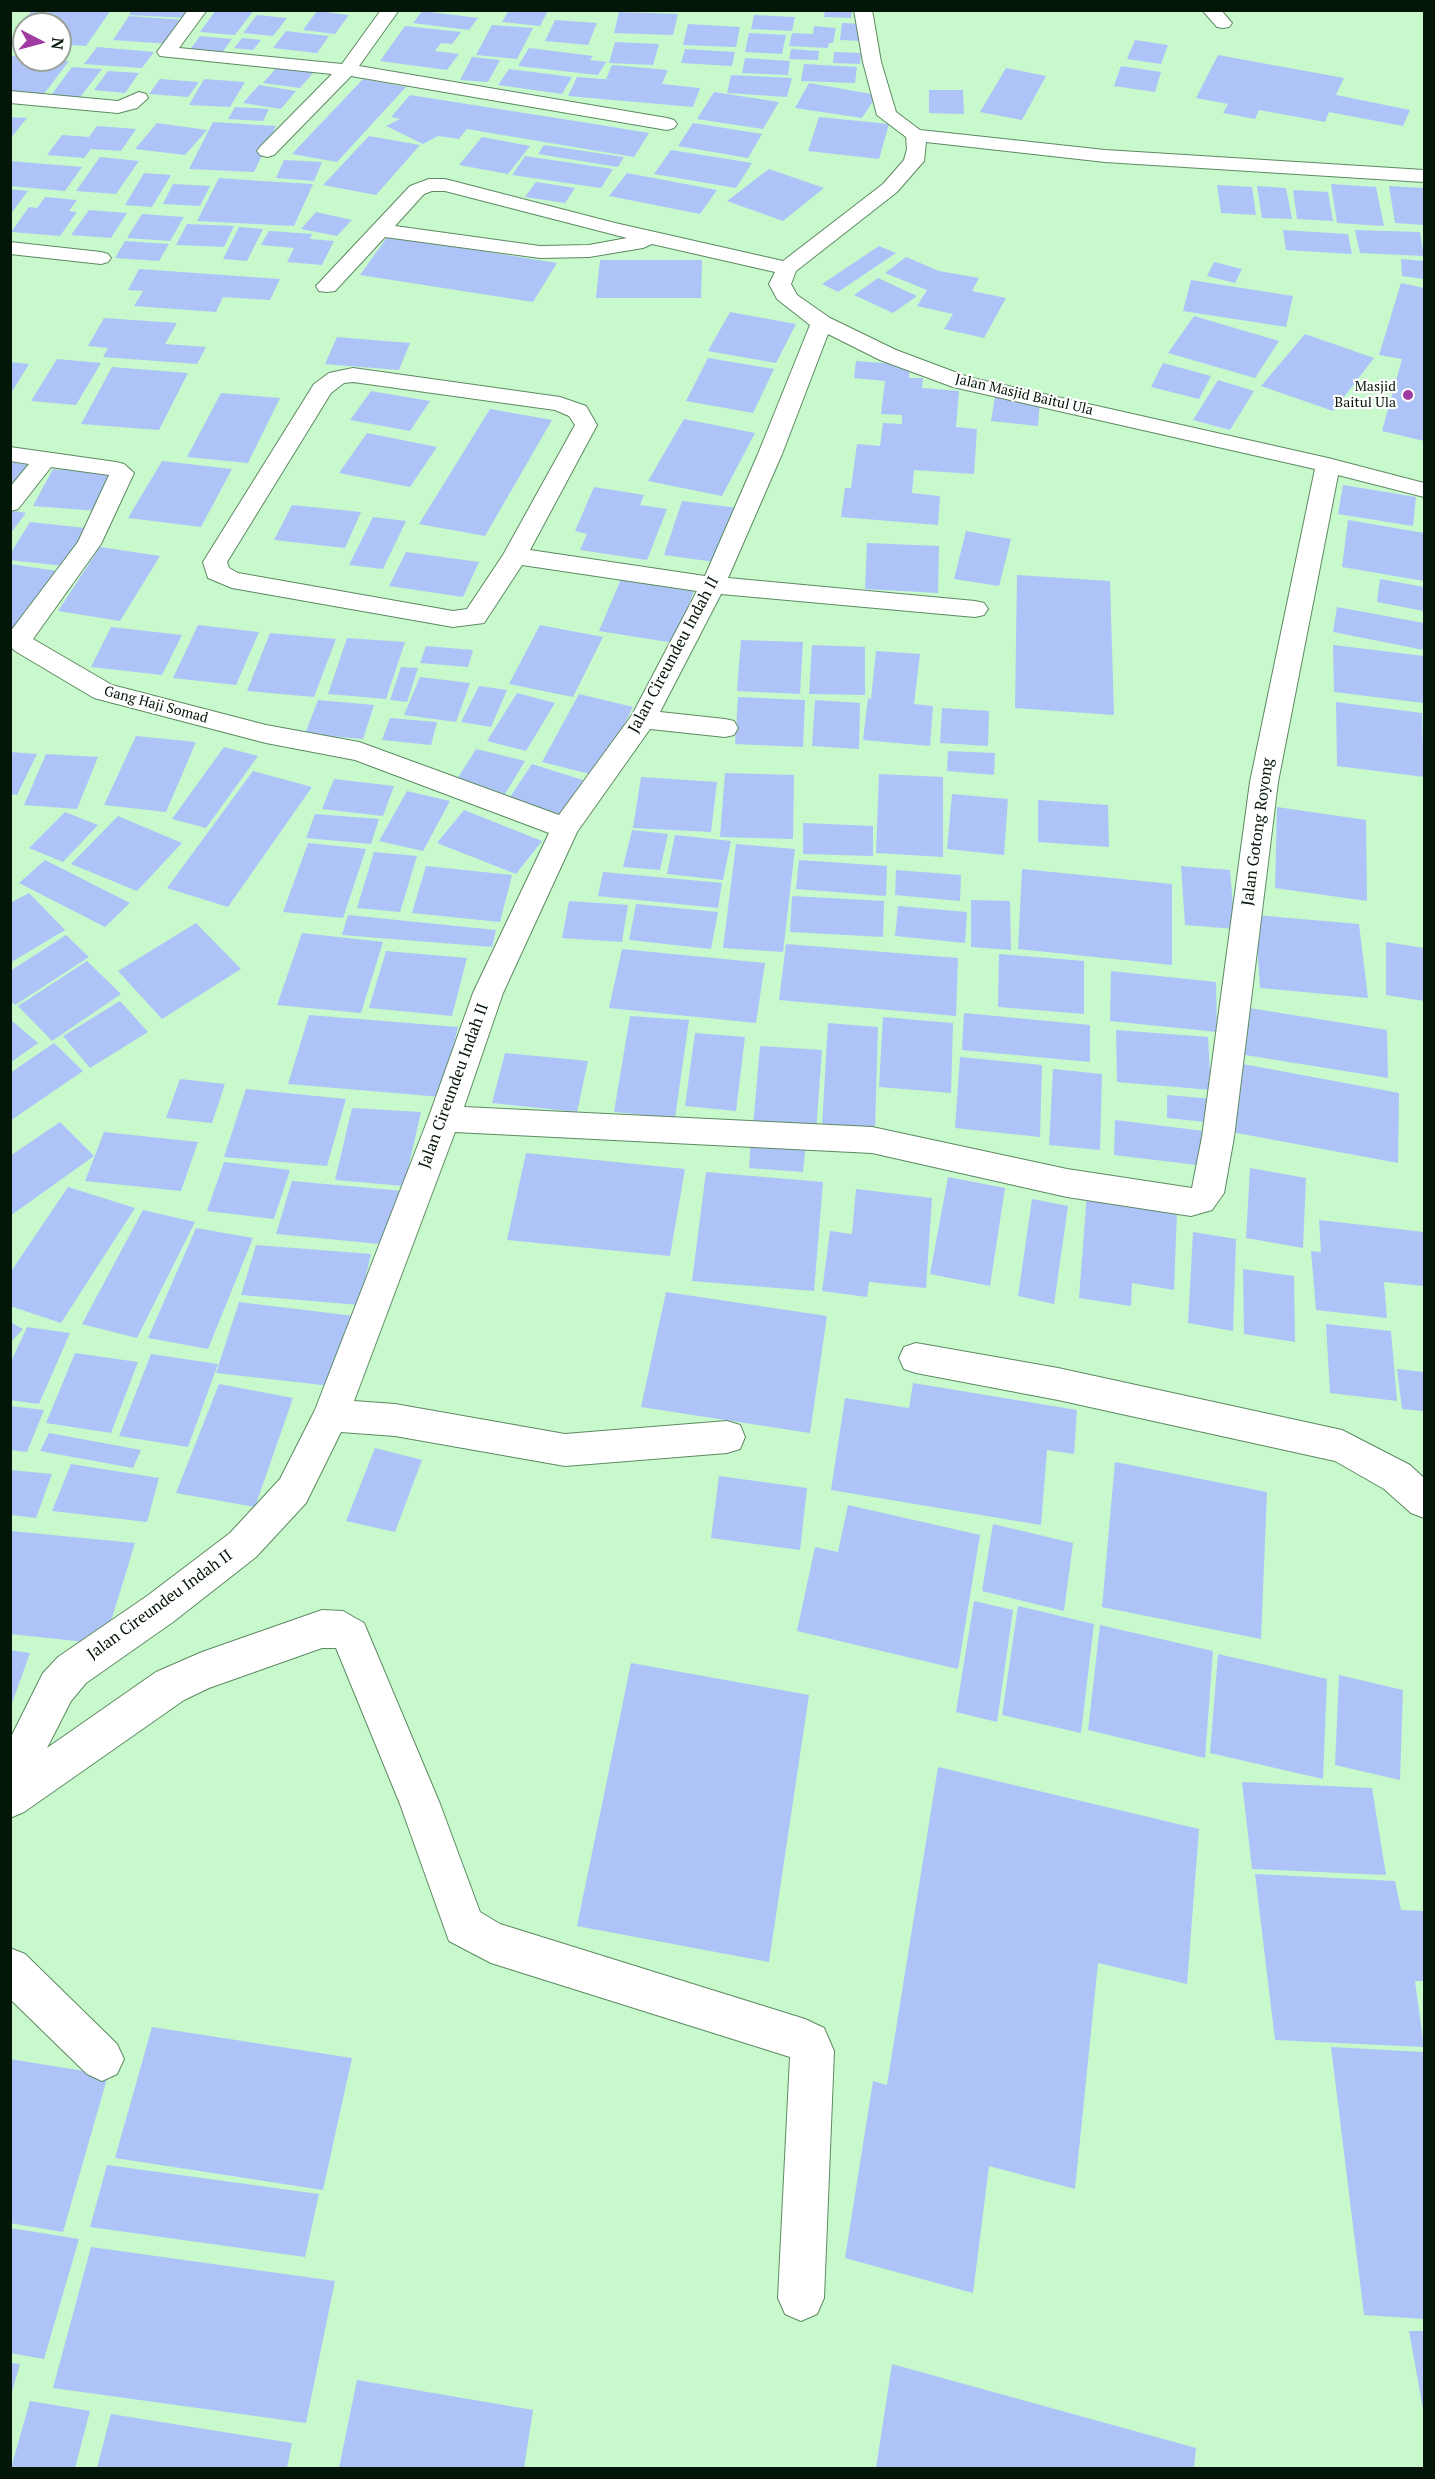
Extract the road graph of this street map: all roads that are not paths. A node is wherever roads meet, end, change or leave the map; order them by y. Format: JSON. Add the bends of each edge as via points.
{"nodes":[{"id":1,"x":198,"y":10,"type":"edge"},
{"id":2,"x":390,"y":10,"type":"edge"},
{"id":3,"x":863,"y":10,"type":"edge"},
{"id":4,"x":348,"y":70,"type":"junction"},
{"id":5,"x":10,"y":97,"type":"edge"},
{"id":6,"x":139,"y":98,"type":"dead end"},
{"id":7,"x":666,"y":124,"type":"dead end"},
{"id":8,"x":915,"y":135,"type":"junction"},
{"id":9,"x":267,"y":151,"type":"dead end"},
{"id":10,"x":1425,"y":176,"type":"edge"},
{"id":11,"x":380,"y":230,"type":"junction"},
{"id":12,"x":660,"y":240,"type":"junction"},
{"id":13,"x":10,"y":248,"type":"edge"},
{"id":14,"x":100,"y":258,"type":"dead end"},
{"id":15,"x":787,"y":268,"type":"junction"},
{"id":16,"x":327,"y":286,"type":"dead end"},
{"id":17,"x":822,"y":323,"type":"junction"},
{"id":18,"x":10,"y":453,"type":"edge"},
{"id":19,"x":45,"y":459,"type":"junction"},
{"id":20,"x":1328,"y":465,"type":"junction"},
{"id":21,"x":1425,"y":490,"type":"edge"},
{"id":22,"x":10,"y":504,"type":"edge"},
{"id":23,"x":515,"y":556,"type":"junction"},
{"id":24,"x":713,"y":585,"type":"junction"},
{"id":25,"x":975,"y":609,"type":"dead end"},
{"id":26,"x":15,"y":639,"type":"edge"},
{"id":27,"x":643,"y":719,"type":"junction"},
{"id":28,"x":725,"y":728,"type":"dead end"},
{"id":29,"x":565,"y":828,"type":"junction"},
{"id":30,"x":444,"y":1119,"type":"junction"},
{"id":31,"x":916,"y":1358,"type":"dead end"},
{"id":32,"x":331,"y":1415,"type":"junction"},
{"id":33,"x":727,"y":1437,"type":"dead end"},
{"id":34,"x":1425,"y":1501,"type":"edge"},
{"id":35,"x":10,"y":1782,"type":"edge"},
{"id":36,"x":10,"y":1798,"type":"edge"},
{"id":37,"x":10,"y":1969,"type":"edge"},
{"id":38,"x":102,"y":2059,"type":"dead end"},
{"id":39,"x":801,"y":2298,"type":"dead end"}],
"edges":[{"from":1,"to":4,"type":"street","via":[[166,52]]},
{"from":2,"to":4,"type":"street"},
{"from":3,"to":8,"type":"street","via":[[887,115]]},
{"from":4,"to":7,"type":"street"},
{"from":4,"to":9,"type":"street"},
{"from":5,"to":6,"type":"street","via":[[118,107]]},
{"from":8,"to":10,"type":"street","via":[[1105,156]]},
{"from":8,"to":15,"type":"street","via":[[914,161],[890,188]]},
{"from":11,"to":12,"type":"street","via":[[540,252],[589,251]]},
{"from":11,"to":12,"type":"street","via":[[417,190],[445,185]]},
{"from":11,"to":16,"type":"street"},
{"from":12,"to":15,"type":"street"},
{"from":13,"to":14,"type":"street"},
{"from":15,"to":17,"type":"street","name":"Jalan Masjid Baitul Ula","via":[[780,284],[788,299]]},
{"from":17,"to":20,"type":"street","name":"Jalan Masjid Baitul Ula","via":[[888,355],[960,382]]},
{"from":17,"to":24,"type":"street","name":"Jalan Cireundeu Indah II"},
{"from":18,"to":19,"type":"street","name":"Gang Haji Somad"},
{"from":19,"to":22,"type":"street"},
{"from":19,"to":26,"type":"street","name":"Gang Haji Somad","via":[[116,469],[122,475],[89,544]]},
{"from":20,"to":21,"type":"street","name":"Jalan Masjid Baitul Ula"},
{"from":20,"to":30,"type":"street","name":"Jalan Gotong Royong","via":[[1264,782],[1218,1137],[1208,1192],[1201,1200],[1191,1202],[1067,1183],[872,1140]]},
{"from":23,"to":23,"type":"street","via":[[586,425],[578,411],[560,404],[353,375],[337,378],[322,389],[215,562],[217,572],[232,580],[453,619],[475,616]]},
{"from":23,"to":24,"type":"street"},
{"from":24,"to":25,"type":"street"},
{"from":24,"to":27,"type":"street","name":"Jalan Cireundeu Indah II"},
{"from":26,"to":29,"type":"street","name":"Gang Haji Somad","via":[[103,692],[266,734],[359,751]]},
{"from":27,"to":28,"type":"street"},
{"from":27,"to":29,"type":"street","name":"Jalan Cireundeu Indah II"},
{"from":29,"to":30,"type":"street","name":"Jalan Cireundeu Indah II","via":[[488,993]]},
{"from":30,"to":32,"type":"street","name":"Jalan Cireundeu Indah II"},
{"from":31,"to":34,"type":"street","via":[[1058,1384],[1342,1446],[1397,1476]]},
{"from":32,"to":33,"type":"street","via":[[395,1420],[565,1450]]},
{"from":32,"to":35,"type":"street","name":"Jalan Cireundeu Indah II","via":[[293,1491],[243,1545],[72,1670],[57,1687]]},
{"from":36,"to":39,"type":"street","via":[[170,1686],[322,1629],[343,1630],[351,1636],[464,1926],[491,1942],[809,2043],[812,2051]]},
{"from":37,"to":38,"type":"street"}]}
